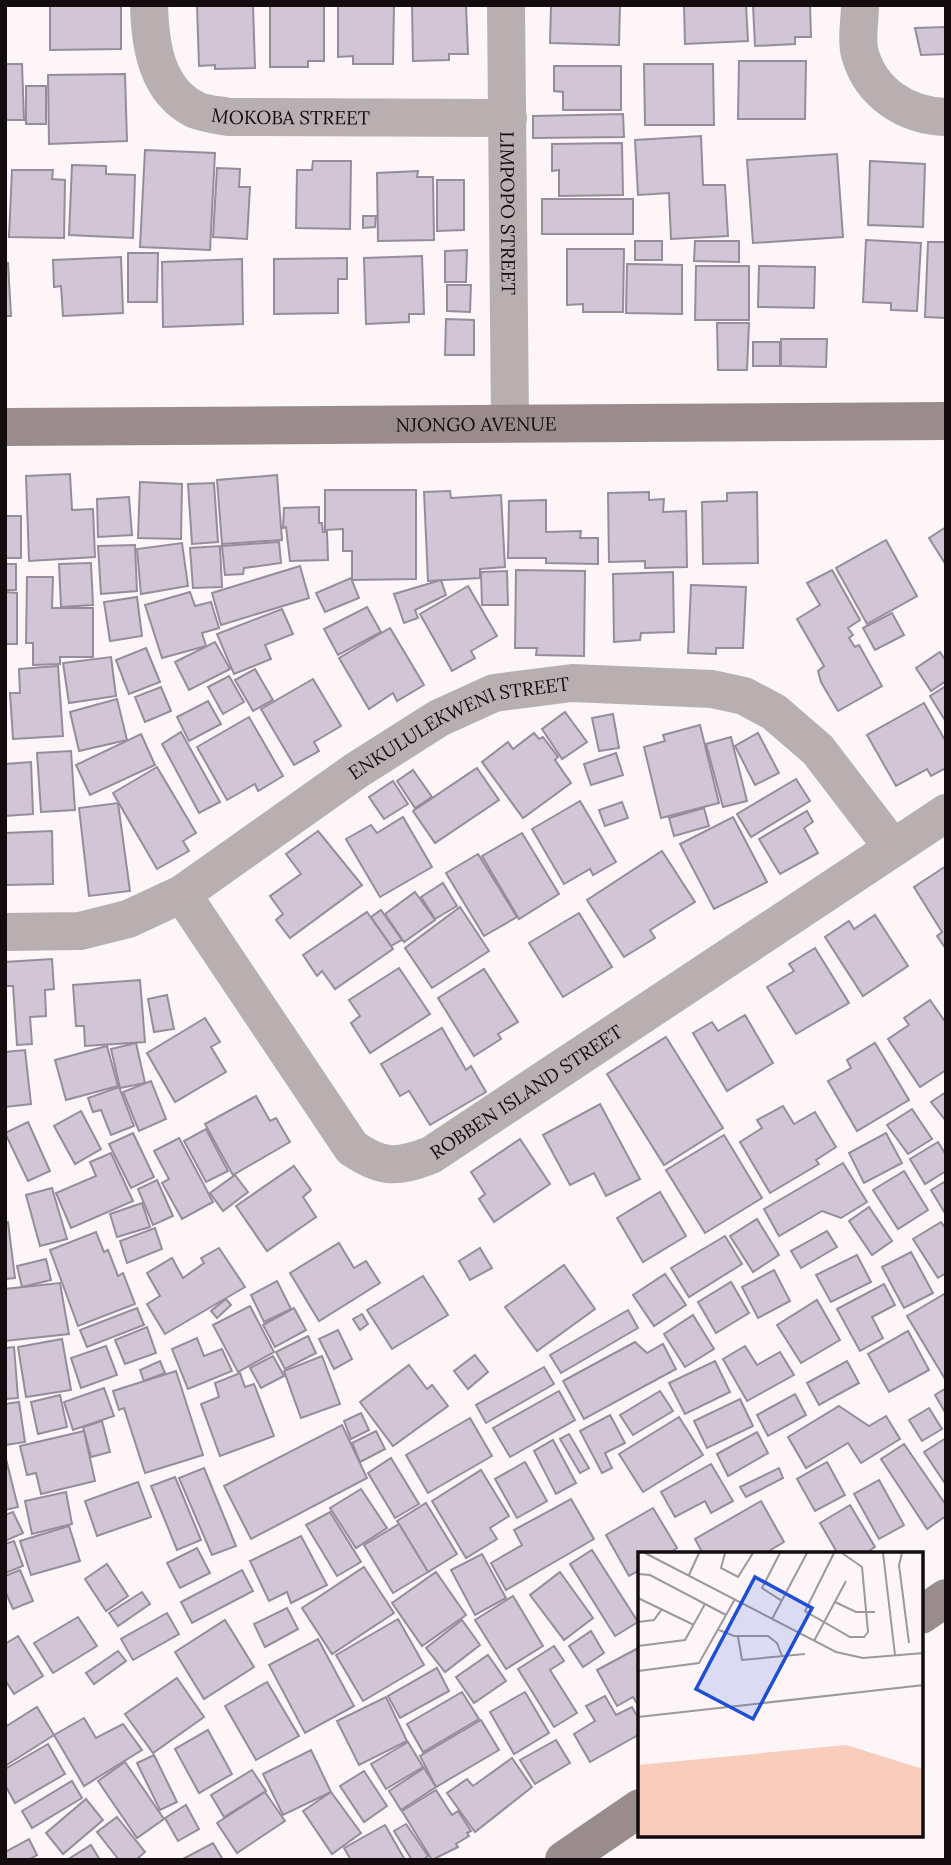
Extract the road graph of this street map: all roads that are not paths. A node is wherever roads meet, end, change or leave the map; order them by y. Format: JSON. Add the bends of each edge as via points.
{"nodes":[{"id":1,"x":149,"y":5,"type":"edge"},
{"id":2,"x":506,"y":5,"type":"edge"},
{"id":3,"x":860,"y":5,"type":"edge"},
{"id":4,"x":946,"y":117,"type":"edge"},
{"id":5,"x":508,"y":118,"type":"junction"},
{"id":6,"x":946,"y":421,"type":"edge"},
{"id":7,"x":510,"y":423,"type":"junction"},
{"id":8,"x":5,"y":427,"type":"edge"},
{"id":9,"x":946,"y":813,"type":"edge"},
{"id":10,"x":893,"y":848,"type":"junction"},
{"id":11,"x":182,"y":894,"type":"junction"},
{"id":12,"x":5,"y":932,"type":"edge"},
{"id":13,"x":946,"y":1598,"type":"edge"},
{"id":14,"x":923,"y":1614,"type":"edge"},
{"id":15,"x":638,"y":1809,"type":"edge"},
{"id":16,"x":564,"y":1860,"type":"edge"}],
"edges":[{"from":1,"to":5,"type":"street","name":"MOKOBA STREET","via":[[149,37],[157,66],[170,89],[196,110],[229,117]]},
{"from":2,"to":5,"type":"street","name":"LIMPOPO STREET"},
{"from":3,"to":4,"type":"street","via":[[859,52],[870,78],[904,108]]},
{"from":5,"to":7,"type":"street","name":"LIMPOPO STREET"},
{"from":6,"to":7,"type":"street","name":"NJONGO AVENUE"},
{"from":7,"to":8,"type":"street","name":"NJONGO AVENUE"},
{"from":9,"to":10,"type":"street","name":"ROBBEN ISLAND STREET"},
{"from":10,"to":11,"type":"street","name":"ENKULULEKWENI STREET","via":[[818,750],[774,712],[744,696],[712,689],[572,683],[494,693],[439,718]]},
{"from":10,"to":11,"type":"street","name":"ROBBEN ISLAND STREET","via":[[431,1155],[404,1166],[384,1164],[352,1148]]},
{"from":11,"to":12,"type":"street","name":"ENKULULEKWENI STREET","via":[[128,919],[80,931]]},
{"from":13,"to":14,"type":"street"},
{"from":15,"to":16,"type":"street"}]}
